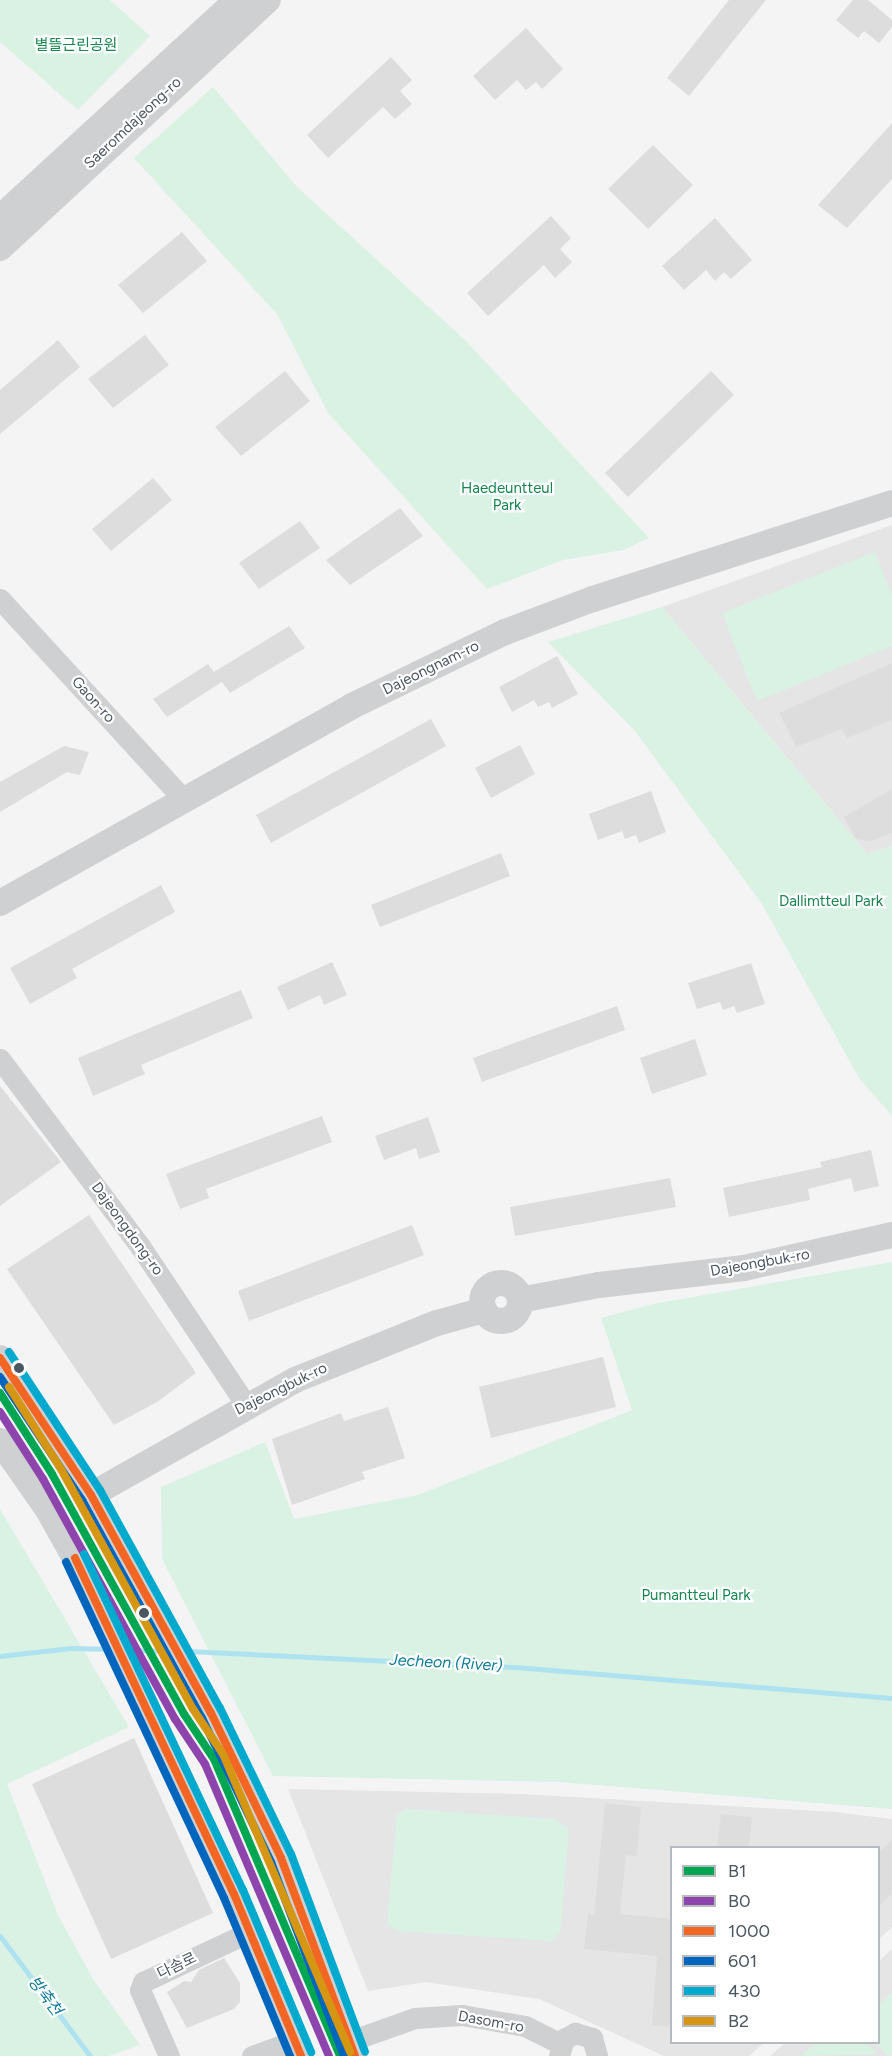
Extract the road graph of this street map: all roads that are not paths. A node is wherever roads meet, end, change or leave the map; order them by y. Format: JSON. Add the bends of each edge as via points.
{"nodes":[{"id":1,"x":237,"y":0,"type":"edge"},
{"id":2,"x":268,"y":0,"type":"edge"},
{"id":3,"x":0,"y":218,"type":"edge"},
{"id":4,"x":0,"y":248,"type":"edge"},
{"id":5,"x":892,"y":502,"type":"edge"},
{"id":6,"x":0,"y":599,"type":"edge"},
{"id":7,"x":185,"y":801,"type":"junction"},
{"id":8,"x":0,"y":903,"type":"edge"},
{"id":9,"x":0,"y":1059,"type":"edge"},
{"id":10,"x":892,"y":1235,"type":"edge"},
{"id":11,"x":0,"y":1358,"type":"edge"},
{"id":12,"x":246,"y":1405,"type":"junction"},
{"id":13,"x":0,"y":1441,"type":"edge"},
{"id":14,"x":92,"y":1495,"type":"junction"},
{"id":15,"x":250,"y":1931,"type":"junction"},
{"id":16,"x":298,"y":2048,"type":"edge"},
{"id":17,"x":352,"y":2049,"type":"edge"},
{"id":18,"x":560,"y":2050,"type":"edge"},
{"id":19,"x":260,"y":2054,"type":"edge"},
{"id":20,"x":169,"y":2056,"type":"edge"},
{"id":21,"x":597,"y":2056,"type":"edge"}],
"edges":[{"from":1,"to":3,"type":"street","name":"Saeromdajeong-ro"},
{"from":2,"to":4,"type":"street","name":"Saeromdajeong-ro"},
{"from":5,"to":7,"type":"street","name":"Dajeongnam-ro","via":[[593,598],[505,632],[352,706]]},
{"from":6,"to":7,"type":"street","name":"Gaon-ro"},
{"from":7,"to":8,"type":"street","name":"Dajeongnam-ro"},
{"from":9,"to":12,"type":"street","name":"Dajeongdong-ro","via":[[140,1245]]},
{"from":10,"to":12,"type":"street","name":"Dajeongbuk-ro","via":[[744,1268],[599,1285],[520,1300],[518,1312],[509,1320],[497,1321],[484,1310],[437,1323],[315,1371]]},
{"from":11,"to":14,"type":"street"},
{"from":12,"to":14,"type":"street","name":"Dajeongbuk-ro"},
{"from":13,"to":15,"type":"street","via":[[47,1508],[84,1574]]},
{"from":14,"to":17,"type":"street","via":[[211,1713],[281,1858]]},
{"from":15,"to":16,"type":"street"},
{"from":15,"to":20,"type":"street","name":"다솜로","via":[[143,1982],[140,1990]]},
{"from":16,"to":19,"type":"street"},
{"from":17,"to":18,"type":"street","name":"Dasom-ro","via":[[415,2018],[462,2015],[525,2026]]},
{"from":18,"to":21,"type":"street","name":"Dasom-ro","via":[[575,2033],[587,2035],[596,2043]]}]}
